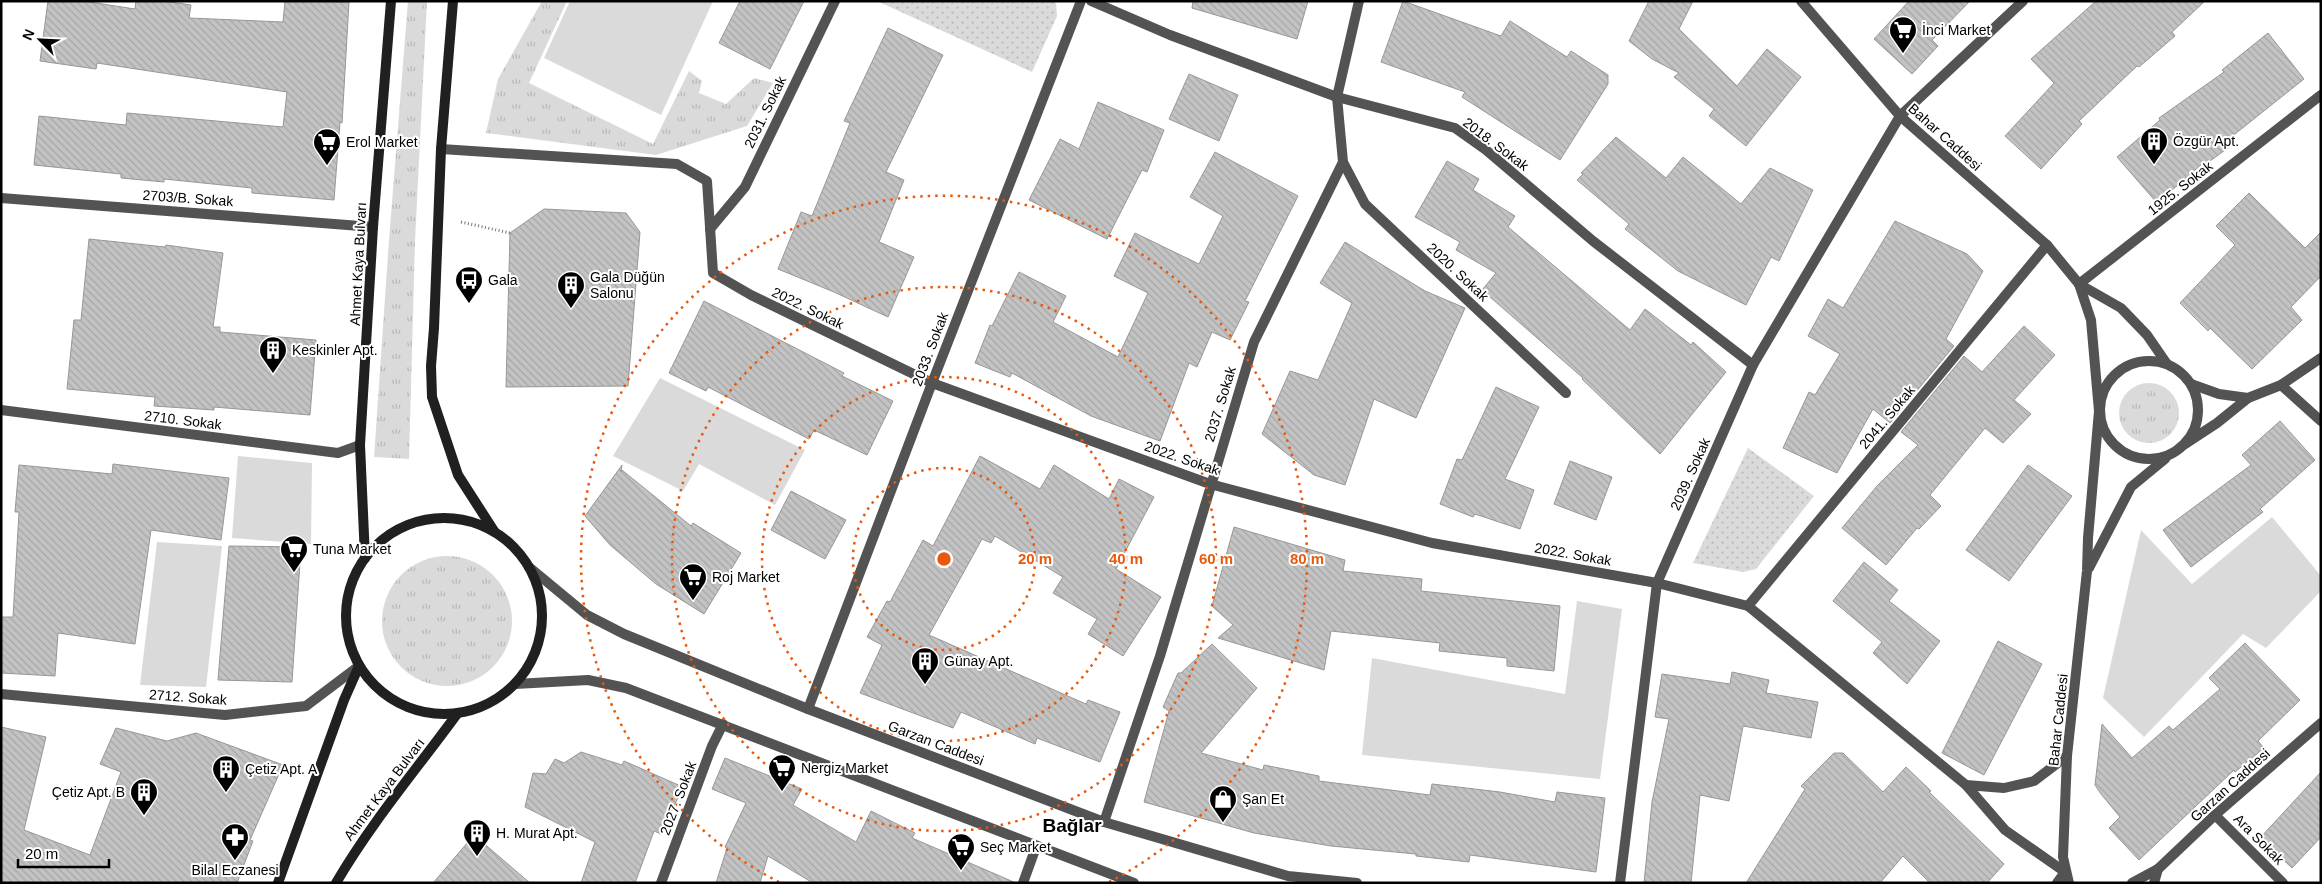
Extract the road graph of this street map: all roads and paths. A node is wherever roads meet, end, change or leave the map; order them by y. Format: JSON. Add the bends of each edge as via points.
{"nodes":[{"id":1,"x":391,"y":1,"type":"edge"},
{"id":2,"x":453,"y":1,"type":"edge"},
{"id":3,"x":835,"y":1,"type":"edge"},
{"id":4,"x":1081,"y":1,"type":"edge"},
{"id":5,"x":1091,"y":1,"type":"edge"},
{"id":6,"x":1359,"y":1,"type":"edge"},
{"id":7,"x":1801,"y":1,"type":"edge"},
{"id":8,"x":2023,"y":1,"type":"edge"},
{"id":9,"x":2321,"y":95,"type":"edge"},
{"id":10,"x":1337,"y":97,"type":"junction"},
{"id":11,"x":1900,"y":116,"type":"junction"},
{"id":12,"x":441,"y":149,"type":"junction"},
{"id":13,"x":1343,"y":162,"type":"junction"},
{"id":14,"x":1,"y":198,"type":"edge"},
{"id":15,"x":461,"y":222,"type":"dead end"},
{"id":16,"x":373,"y":227,"type":"junction"},
{"id":17,"x":710,"y":229,"type":"junction"},
{"id":18,"x":510,"y":233,"type":"dead end"},
{"id":19,"x":2047,"y":245,"type":"junction"},
{"id":20,"x":2079,"y":284,"type":"junction"},
{"id":21,"x":2321,"y":358,"type":"edge"},
{"id":22,"x":2167,"y":364,"type":"junction"},
{"id":23,"x":1753,"y":365,"type":"junction"},
{"id":24,"x":932,"y":382,"type":"junction"},
{"id":25,"x":2191,"y":384,"type":"junction"},
{"id":26,"x":2281,"y":385,"type":"junction"},
{"id":27,"x":1566,"y":393,"type":"dead end"},
{"id":28,"x":2248,"y":398,"type":"junction"},
{"id":29,"x":1,"y":410,"type":"edge"},
{"id":30,"x":2099,"y":411,"type":"junction"},
{"id":31,"x":2321,"y":421,"type":"edge"},
{"id":32,"x":2185,"y":444,"type":"junction"},
{"id":33,"x":360,"y":445,"type":"junction"},
{"id":34,"x":2171,"y":454,"type":"junction"},
{"id":35,"x":1210,"y":484,"type":"junction"},
{"id":36,"x":495,"y":532,"type":"junction"},
{"id":37,"x":365,"y":558,"type":"junction"},
{"id":38,"x":529,"y":567,"type":"junction"},
{"id":39,"x":2087,"y":571,"type":"junction"},
{"id":40,"x":1657,"y":583,"type":"junction"},
{"id":41,"x":1748,"y":606,"type":"junction"},
{"id":42,"x":359,"y":666,"type":"junction"},
{"id":43,"x":515,"y":684,"type":"junction"},
{"id":44,"x":1,"y":694,"type":"edge"},
{"id":45,"x":808,"y":709,"type":"junction"},
{"id":46,"x":457,"y":714,"type":"junction"},
{"id":47,"x":2321,"y":723,"type":"edge"},
{"id":48,"x":722,"y":724,"type":"junction"},
{"id":49,"x":2067,"y":756,"type":"junction"},
{"id":50,"x":1966,"y":786,"type":"junction"},
{"id":51,"x":2215,"y":815,"type":"junction"},
{"id":52,"x":1104,"y":822,"type":"junction"},
{"id":53,"x":1036,"y":846,"type":"junction"},
{"id":54,"x":2158,"y":870,"type":"junction"},
{"id":55,"x":2066,"y":872,"type":"junction"},
{"id":56,"x":1288,"y":879,"type":"edge"},
{"id":57,"x":278,"y":883,"type":"edge"},
{"id":58,"x":336,"y":883,"type":"edge"},
{"id":59,"x":661,"y":883,"type":"edge"},
{"id":60,"x":1023,"y":883,"type":"edge"},
{"id":61,"x":1134,"y":883,"type":"edge"},
{"id":62,"x":1357,"y":883,"type":"edge"},
{"id":63,"x":1620,"y":883,"type":"edge"},
{"id":64,"x":2057,"y":883,"type":"edge"},
{"id":65,"x":2069,"y":883,"type":"edge"},
{"id":66,"x":2132,"y":883,"type":"edge"},
{"id":67,"x":2154,"y":883,"type":"edge"},
{"id":68,"x":2283,"y":883,"type":"edge"}],
"edges":[{"from":1,"to":16,"type":"main road","name":"Ahmet Kaya Bulvarı"},
{"from":2,"to":12,"type":"main road"},
{"from":3,"to":17,"type":"street","name":"2031. Sokak","via":[[745,186]]},
{"from":4,"to":24,"type":"street","name":"2033. Sokak"},
{"from":5,"to":10,"type":"street","name":"2018. Sokak","via":[[1170,35]]},
{"from":6,"to":10,"type":"street"},
{"from":7,"to":11,"type":"street","name":"Bahar Caddesi"},
{"from":8,"to":11,"type":"street","name":"2039. Sokak"},
{"from":9,"to":20,"type":"street","name":"1925. Sokak"},
{"from":10,"to":13,"type":"street"},
{"from":10,"to":23,"type":"street","name":"2018. Sokak","via":[[1455,128]]},
{"from":11,"to":19,"type":"street","name":"Bahar Caddesi"},
{"from":11,"to":23,"type":"street","name":"2039. Sokak"},
{"from":12,"to":17,"type":"street","name":"2022. Sokak","via":[[677,164],[707,181]]},
{"from":12,"to":36,"type":"main road","via":[[432,397],[458,475]]},
{"from":13,"to":27,"type":"street","name":"2020. Sokak","via":[[1365,204]]},
{"from":13,"to":35,"type":"street","name":"2037. Sokak","via":[[1254,342]]},
{"from":14,"to":16,"type":"street","name":"2703/B. Sokak"},
{"from":15,"to":18,"type":"path"},
{"from":16,"to":33,"type":"main road","name":"Ahmet Kaya Bulvarı"},
{"from":17,"to":24,"type":"street","name":"2022. Sokak","via":[[713,273],[751,296]]},
{"from":19,"to":20,"type":"street","name":"Bahar Caddesi"},
{"from":19,"to":41,"type":"street","name":"2041. Sokak"},
{"from":20,"to":22,"type":"street","name":"Bahar Caddesi","via":[[2121,308],[2147,335]]},
{"from":20,"to":30,"type":"street","name":"Bahar Caddesi","via":[[2090,320]]},
{"from":21,"to":26,"type":"street"},
{"from":22,"to":25,"type":"street","via":[[2181,372]]},
{"from":22,"to":30,"type":"street","via":[[2152,360],[2136,362],[2121,369],[2102,395]]},
{"from":23,"to":40,"type":"street","name":"2039. Sokak"},
{"from":24,"to":35,"type":"street","name":"2022. Sokak"},
{"from":24,"to":45,"type":"street","name":"2033. Sokak"},
{"from":25,"to":28,"type":"street","via":[[2220,394]]},
{"from":25,"to":32,"type":"street","via":[[2198,398],[2198,414],[2194,430]]},
{"from":26,"to":28,"type":"street"},
{"from":26,"to":31,"type":"street"},
{"from":28,"to":32,"type":"street"},
{"from":29,"to":33,"type":"street","name":"2710. Sokak","via":[[338,453]]},
{"from":30,"to":34,"type":"street","via":[[2111,441],[2124,452],[2139,458],[2156,459]]},
{"from":30,"to":39,"type":"street","name":"Bahar Caddesi"},
{"from":32,"to":34,"type":"street"},
{"from":33,"to":37,"type":"main road","name":"Ahmet Kaya Bulvarı"},
{"from":34,"to":39,"type":"street","name":"Bahar Caddesi","via":[[2131,487]]},
{"from":35,"to":40,"type":"street","name":"2022. Sokak","via":[[1432,543]]},
{"from":35,"to":52,"type":"street","name":"2037. Sokak","via":[[1160,656]]},
{"from":36,"to":37,"type":"main road","via":[[472,522],[443,518],[413,523],[386,537]]},
{"from":36,"to":38,"type":"main road","via":[[514,547]]},
{"from":37,"to":42,"type":"main road","via":[[351,584],[346,611],[348,640]]},
{"from":38,"to":43,"type":"main road","via":[[539,590],[542,615],[539,640],[530,663]]},
{"from":38,"to":45,"type":"street","name":"Garzan Caddesi","via":[[587,615],[616,630]]},
{"from":39,"to":49,"type":"street","name":"Bahar Caddesi"},
{"from":40,"to":41,"type":"street","name":"2022. Sokak"},
{"from":40,"to":63,"type":"street","name":"2039. Sokak"},
{"from":41,"to":50,"type":"street","name":"2022. Sokak"},
{"from":42,"to":44,"type":"street","name":"2712. Sokak","via":[[306,706],[225,715]]},
{"from":42,"to":46,"type":"main road","via":[[377,688],[401,705],[428,714]]},
{"from":42,"to":57,"type":"main road"},
{"from":43,"to":46,"type":"main road","via":[[488,704]]},
{"from":43,"to":48,"type":"street","via":[[588,680],[626,688]]},
{"from":45,"to":52,"type":"street","name":"Garzan Caddesi"},
{"from":46,"to":58,"type":"main road","name":"Ahmet Kaya Bulvarı","via":[[374,823]]},
{"from":47,"to":51,"type":"street","name":"Garzan Caddesi"},
{"from":48,"to":53,"type":"street"},
{"from":48,"to":59,"type":"street","name":"2027. Sokak"},
{"from":49,"to":50,"type":"street","via":[[2034,781],[2004,788]]},
{"from":49,"to":55,"type":"street","name":"Bahar Caddesi","via":[[2063,857]]},
{"from":50,"to":55,"type":"street","name":"2022. Sokak","via":[[2005,830]]},
{"from":51,"to":54,"type":"street","name":"Garzan Caddesi"},
{"from":51,"to":68,"type":"street","name":"Ara Sokak"},
{"from":52,"to":56,"type":"street","name":"Garzan Caddesi"},
{"from":53,"to":60,"type":"street"},
{"from":53,"to":61,"type":"street"},
{"from":54,"to":66,"type":"street"},
{"from":54,"to":67,"type":"street"},
{"from":55,"to":64,"type":"street"},
{"from":55,"to":65,"type":"street","name":"Bahar Caddesi"},
{"from":56,"to":62,"type":"street","name":"Garzan Caddesi"}]}
